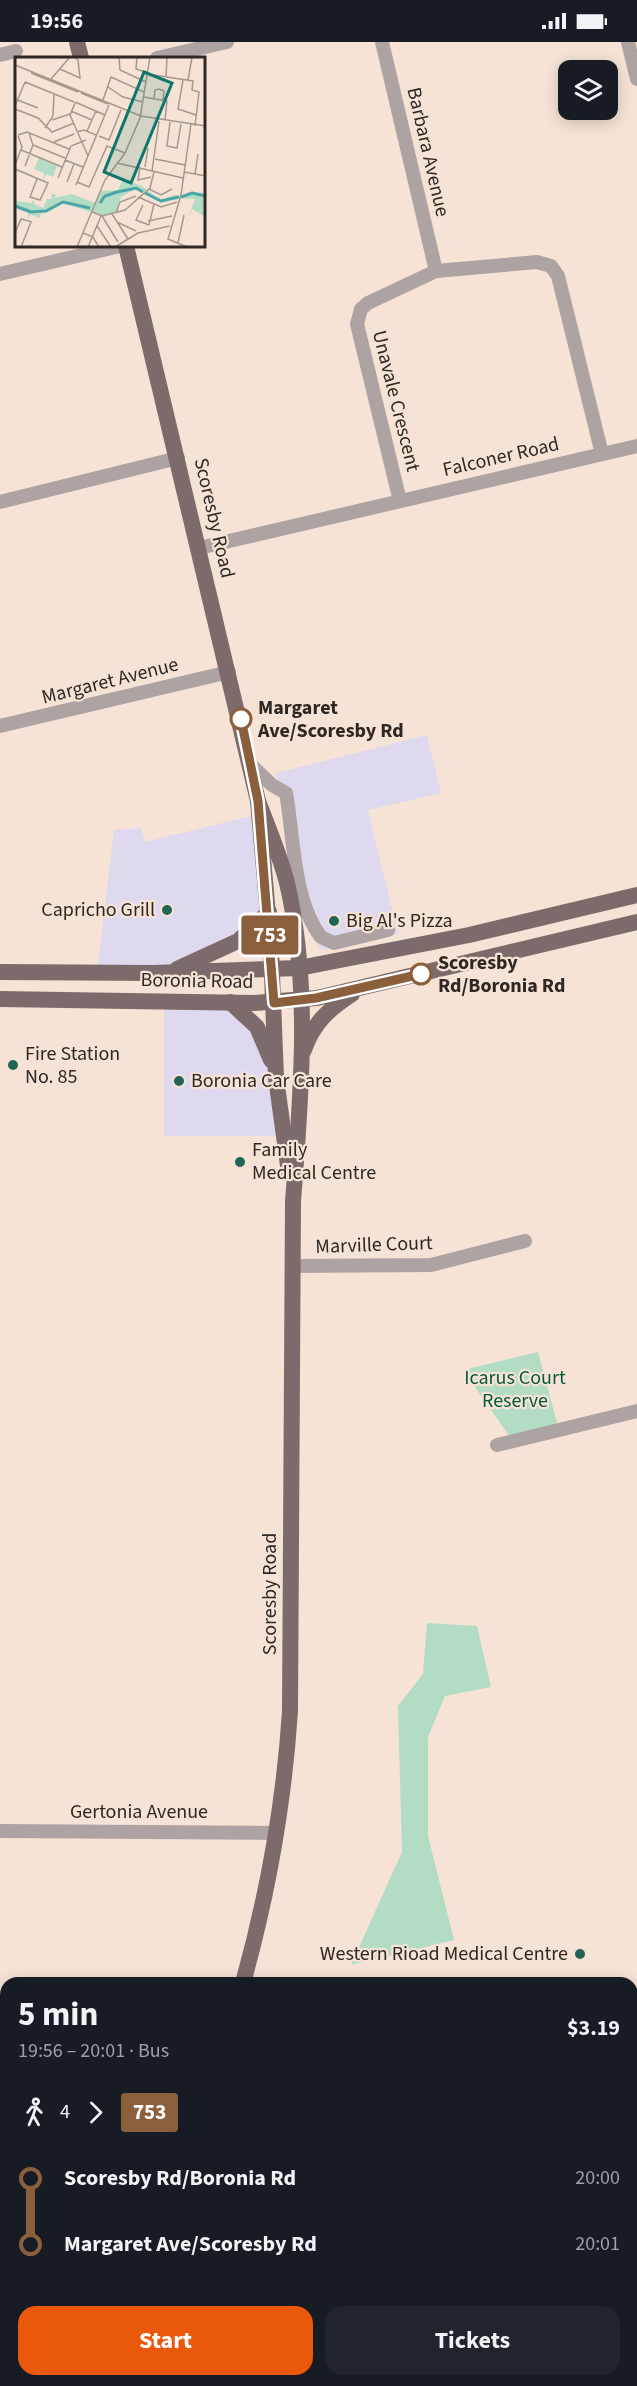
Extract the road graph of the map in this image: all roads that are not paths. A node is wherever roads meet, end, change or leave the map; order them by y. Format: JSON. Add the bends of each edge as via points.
{"nodes":[{"id":1,"x":77,"y":42,"type":"edge"},
{"id":2,"x":227,"y":42,"type":"edge"},
{"id":3,"x":382,"y":42,"type":"edge"},
{"id":4,"x":628,"y":42,"type":"edge"},
{"id":5,"x":16,"y":51,"type":"dead end"},
{"id":6,"x":0,"y":55,"type":"edge"},
{"id":7,"x":81,"y":57,"type":"edge"},
{"id":8,"x":161,"y":57,"type":"edge"},
{"id":9,"x":637,"y":80,"type":"edge"},
{"id":10,"x":111,"y":248,"type":"edge"},
{"id":11,"x":126,"y":248,"type":"edge"},
{"id":12,"x":436,"y":271,"type":"junction"},
{"id":13,"x":0,"y":274,"type":"edge"},
{"id":14,"x":637,"y":446,"type":"edge"},
{"id":15,"x":602,"y":453,"type":"junction"},
{"id":16,"x":178,"y":458,"type":"junction"},
{"id":17,"x":400,"y":501,"type":"junction"},
{"id":18,"x":0,"y":502,"type":"edge"},
{"id":19,"x":199,"y":548,"type":"junction"},
{"id":20,"x":229,"y":672,"type":"junction"},
{"id":21,"x":0,"y":726,"type":"edge"},
{"id":22,"x":252,"y":766,"type":"junction"},
{"id":23,"x":258,"y":801,"type":"junction"},
{"id":24,"x":637,"y":895,"type":"edge"},
{"id":25,"x":269,"y":912,"type":"junction"},
{"id":26,"x":637,"y":922,"type":"edge"},
{"id":27,"x":388,"y":930,"type":"dead end"},
{"id":28,"x":299,"y":968,"type":"junction"},
{"id":29,"x":272,"y":970,"type":"junction"},
{"id":30,"x":0,"y":972,"type":"edge"},
{"id":31,"x":168,"y":972,"type":"junction"},
{"id":32,"x":360,"y":988,"type":"junction"},
{"id":33,"x":0,"y":999,"type":"edge"},
{"id":34,"x":300,"y":1000,"type":"junction"},
{"id":35,"x":230,"y":1002,"type":"junction"},
{"id":36,"x":274,"y":1003,"type":"junction"},
{"id":37,"x":300,"y":1061,"type":"junction"},
{"id":38,"x":276,"y":1078,"type":"junction"},
{"id":39,"x":293,"y":1201,"type":"junction"},
{"id":40,"x":525,"y":1241,"type":"dead end"},
{"id":41,"x":292,"y":1266,"type":"junction"},
{"id":42,"x":637,"y":1411,"type":"edge"},
{"id":43,"x":496,"y":1445,"type":"dead end"},
{"id":44,"x":0,"y":1831,"type":"edge"},
{"id":45,"x":277,"y":1833,"type":"junction"},
{"id":46,"x":245,"y":1977,"type":"edge"}],
"edges":[{"from":1,"to":7,"type":"main road"},
{"from":2,"to":8,"type":"street"},
{"from":3,"to":12,"type":"street","name":"Barbara Avenue"},
{"from":4,"to":9,"type":"street"},
{"from":5,"to":6,"type":"street"},
{"from":10,"to":13,"type":"street"},
{"from":11,"to":16,"type":"main road","name":"Scoresby Road"},
{"from":12,"to":15,"type":"street","name":"Unavale Crescent","via":[[537,262],[550,266],[558,276]]},
{"from":12,"to":17,"type":"street","name":"Unavale Crescent","via":[[368,303],[361,309],[357,324]]},
{"from":14,"to":15,"type":"street","name":"Falconer Road"},
{"from":15,"to":17,"type":"street","name":"Falconer Road"},
{"from":16,"to":18,"type":"street"},
{"from":16,"to":19,"type":"main road","name":"Scoresby Road"},
{"from":17,"to":19,"type":"street","name":"Falconer Road"},
{"from":19,"to":20,"type":"main road","name":"Scoresby Road"},
{"from":20,"to":21,"type":"street","name":"Margaret Avenue"},
{"from":20,"to":22,"type":"main road","name":"Scoresby Road"},
{"from":22,"to":23,"type":"main road","name":"Scoresby Road"},
{"from":22,"to":27,"type":"street","via":[[286,793],[306,903],[321,937],[334,943]]},
{"from":23,"to":25,"type":"main road","name":"Scoresby Road"},
{"from":23,"to":28,"type":"main road","name":"Scoresby Road","via":[[287,882]]},
{"from":24,"to":28,"type":"main road","name":"Boronia Road","via":[[469,935]]},
{"from":25,"to":29,"type":"main road","name":"Scoresby Road"},
{"from":25,"to":31,"type":"main road","via":[[247,935],[228,947]]},
{"from":26,"to":32,"type":"main road","name":"Boronia Road"},
{"from":28,"to":29,"type":"main road","name":"Boronia Road"},
{"from":28,"to":34,"type":"main road","name":"Scoresby Road"},
{"from":29,"to":31,"type":"main road","name":"Boronia Road"},
{"from":29,"to":36,"type":"main road","name":"Scoresby Road"},
{"from":30,"to":31,"type":"main road","name":"Boronia Road"},
{"from":32,"to":34,"type":"main road","name":"Boronia Road"},
{"from":32,"to":37,"type":"main road","via":[[317,1023]]},
{"from":33,"to":35,"type":"main road","name":"Boronia Road"},
{"from":34,"to":36,"type":"main road","name":"Boronia Road"},
{"from":34,"to":37,"type":"main road","name":"Scoresby Road"},
{"from":35,"to":36,"type":"main road","name":"Boronia Road"},
{"from":35,"to":38,"type":"main road","via":[[260,1032]]},
{"from":36,"to":38,"type":"main road","name":"Scoresby Road"},
{"from":37,"to":39,"type":"main road","name":"Scoresby Road"},
{"from":38,"to":39,"type":"main road","name":"Scoresby Road"},
{"from":39,"to":41,"type":"main road","name":"Scoresby Road"},
{"from":40,"to":41,"type":"street","name":"Marville Court","via":[[431,1265]]},
{"from":41,"to":45,"type":"main road","name":"Scoresby Road","via":[[290,1711]]},
{"from":42,"to":43,"type":"street"},
{"from":44,"to":45,"type":"street","name":"Gertonia Avenue"},
{"from":45,"to":46,"type":"main road","name":"Scoresby Road"}]}
